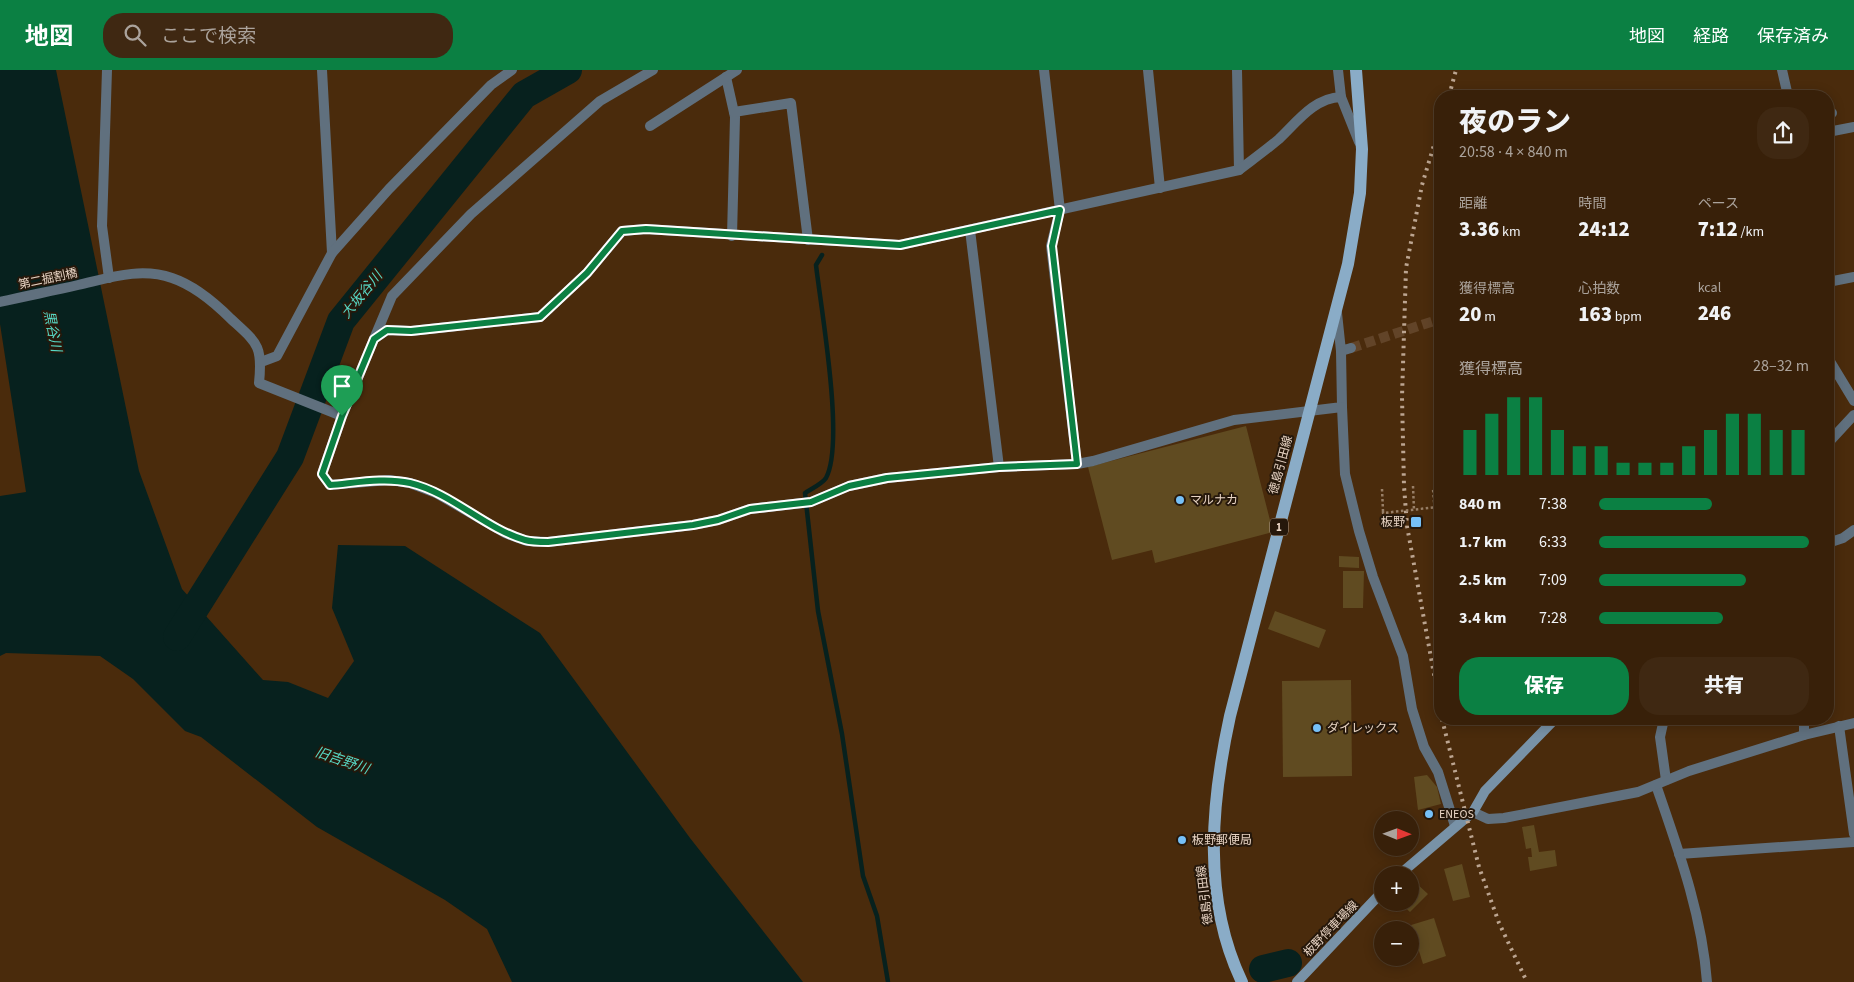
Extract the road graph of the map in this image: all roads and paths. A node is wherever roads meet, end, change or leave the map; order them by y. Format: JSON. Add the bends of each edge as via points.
{"nodes":[{"id":1,"x":107,"y":70,"type":"edge"},
{"id":2,"x":322,"y":70,"type":"edge"},
{"id":3,"x":512,"y":70,"type":"edge"},
{"id":4,"x":653,"y":70,"type":"edge"},
{"id":5,"x":737,"y":70,"type":"edge"},
{"id":6,"x":1044,"y":70,"type":"edge"},
{"id":7,"x":1148,"y":70,"type":"edge"},
{"id":8,"x":1237,"y":70,"type":"edge"},
{"id":9,"x":1338,"y":70,"type":"edge"},
{"id":10,"x":1356,"y":70,"type":"edge"},
{"id":11,"x":1782,"y":70,"type":"edge"},
{"id":12,"x":726,"y":78,"type":"junction"},
{"id":13,"x":1787,"y":90,"type":"edge"},
{"id":14,"x":1341,"y":97,"type":"junction"},
{"id":15,"x":734,"y":112,"type":"junction"},
{"id":16,"x":650,"y":126,"type":"dead end"},
{"id":17,"x":1854,"y":128,"type":"edge"},
{"id":18,"x":1834,"y":131,"type":"edge"},
{"id":19,"x":1362,"y":149,"type":"junction"},
{"id":20,"x":1239,"y":170,"type":"junction"},
{"id":21,"x":1160,"y":188,"type":"junction"},
{"id":22,"x":1060,"y":210,"type":"junction"},
{"id":23,"x":970,"y":230,"type":"junction"},
{"id":24,"x":732,"y":236,"type":"junction"},
{"id":25,"x":808,"y":240,"type":"junction"},
{"id":26,"x":332,"y":253,"type":"junction"},
{"id":27,"x":1854,"y":277,"type":"edge"},
{"id":28,"x":106,"y":279,"type":"junction"},
{"id":29,"x":1834,"y":281,"type":"edge"},
{"id":30,"x":0,"y":302,"type":"edge"},
{"id":31,"x":1337,"y":312,"type":"junction"},
{"id":32,"x":374,"y":339,"type":"junction"},
{"id":33,"x":261,"y":362,"type":"junction"},
{"id":34,"x":1834,"y":368,"type":"edge"},
{"id":35,"x":1854,"y":401,"type":"edge"},
{"id":36,"x":1342,"y":407,"type":"junction"},
{"id":37,"x":1308,"y":412,"type":"junction"},
{"id":38,"x":342,"y":416,"type":"junction"},
{"id":39,"x":1854,"y":417,"type":"edge"},
{"id":40,"x":1834,"y":437,"type":"edge"},
{"id":41,"x":1077,"y":464,"type":"junction"},
{"id":42,"x":999,"y":467,"type":"junction"},
{"id":43,"x":1413,"y":486,"type":"dead end"},
{"id":44,"x":1382,"y":489,"type":"dead end"},
{"id":45,"x":1434,"y":489,"type":"edge"},
{"id":46,"x":1434,"y":503,"type":"edge"},
{"id":47,"x":1414,"y":508,"type":"junction"},
{"id":48,"x":1434,"y":508,"type":"edge"},
{"id":49,"x":1854,"y":530,"type":"edge"},
{"id":50,"x":1834,"y":541,"type":"edge"},
{"id":51,"x":1854,"y":723,"type":"edge"},
{"id":52,"x":1548,"y":725,"type":"edge"},
{"id":53,"x":1663,"y":725,"type":"edge"},
{"id":54,"x":1804,"y":725,"type":"edge"},
{"id":55,"x":1840,"y":726,"type":"junction"},
{"id":56,"x":1804,"y":735,"type":"junction"},
{"id":57,"x":1666,"y":780,"type":"junction"},
{"id":58,"x":1656,"y":784,"type":"junction"},
{"id":59,"x":1473,"y":812,"type":"junction"},
{"id":60,"x":1853,"y":816,"type":"edge"},
{"id":61,"x":1455,"y":826,"type":"junction"},
{"id":62,"x":1854,"y":834,"type":"edge"},
{"id":63,"x":1854,"y":842,"type":"edge"},
{"id":64,"x":1680,"y":854,"type":"junction"},
{"id":65,"x":1409,"y":866,"type":"edge"},
{"id":66,"x":1374,"y":900,"type":"edge"},
{"id":67,"x":1242,"y":982,"type":"edge"},
{"id":68,"x":1297,"y":982,"type":"edge"},
{"id":69,"x":1707,"y":982,"type":"edge"}],
"edges":[{"from":1,"to":28,"type":"street","via":[[102,226]]},
{"from":2,"to":26,"type":"street"},
{"from":3,"to":26,"type":"street","via":[[471,106]]},
{"from":4,"to":32,"type":"street","via":[[600,101],[470,214],[392,296]]},
{"from":5,"to":12,"type":"street"},
{"from":6,"to":22,"type":"street"},
{"from":7,"to":21,"type":"street"},
{"from":8,"to":20,"type":"street"},
{"from":9,"to":14,"type":"street"},
{"from":10,"to":19,"type":"main road","name":"徳島引田線","number":"1"},
{"from":11,"to":13,"type":"street"},
{"from":12,"to":15,"type":"street"},
{"from":12,"to":16,"type":"street"},
{"from":14,"to":19,"type":"street"},
{"from":14,"to":20,"type":"street","via":[[1310,108],[1278,140]]},
{"from":15,"to":24,"type":"street"},
{"from":15,"to":25,"type":"street","via":[[791,103]]},
{"from":17,"to":18,"type":"street"},
{"from":19,"to":31,"type":"main road","name":"徳島引田線","number":"1","via":[[1360,193]]},
{"from":20,"to":21,"type":"street"},
{"from":21,"to":22,"type":"street"},
{"from":22,"to":23,"type":"street"},
{"from":22,"to":41,"type":"street","via":[[1052,246]]},
{"from":23,"to":25,"type":"street","via":[[900,245]]},
{"from":23,"to":42,"type":"street"},
{"from":24,"to":25,"type":"street"},
{"from":24,"to":32,"type":"street","via":[[646,229],[622,231],[587,273],[540,317],[411,331],[387,330]]},
{"from":26,"to":33,"type":"street","via":[[277,356]]},
{"from":27,"to":29,"type":"street"},
{"from":28,"to":30,"type":"street","name":"第二掘割橋"},
{"from":28,"to":33,"type":"street","name":"第二掘割橋","via":[[144,272],[172,278],[193,289],[255,341]]},
{"from":31,"to":36,"type":"street","via":[[1346,349]]},
{"from":31,"to":37,"type":"main road","name":"徳島引田線","number":"1"},
{"from":32,"to":38,"type":"street"},
{"from":33,"to":38,"type":"street","name":"第二掘割橋","via":[[259,383]]},
{"from":34,"to":35,"type":"street"},
{"from":36,"to":37,"type":"street"},
{"from":36,"to":61,"type":"street","via":[[1345,474],[1359,531],[1372,578],[1403,656],[1412,709],[1424,747],[1438,772]]},
{"from":37,"to":41,"type":"street","via":[[1234,420]]},
{"from":37,"to":67,"type":"main road","name":"徳島引田線","number":"1","via":[[1220,763],[1214,871],[1222,926]]},
{"from":38,"to":42,"type":"street","via":[[322,474],[330,485],[389,480],[410,483],[436,492],[505,533],[528,541],[566,542],[693,525],[750,509],[806,503],[849,486],[887,478]]},
{"from":39,"to":40,"type":"street"},
{"from":41,"to":42,"type":"street"},
{"from":43,"to":47,"type":"path"},
{"from":44,"to":47,"type":"path","bridge":true,"via":[[1383,513]]},
{"from":45,"to":46,"type":"path","bridge":true},
{"from":47,"to":48,"type":"path","bridge":true},
{"from":49,"to":50,"type":"street"},
{"from":51,"to":55,"type":"street"},
{"from":52,"to":59,"type":"main road","via":[[1485,791]]},
{"from":53,"to":57,"type":"street","via":[[1660,737]]},
{"from":54,"to":56,"type":"street"},
{"from":55,"to":56,"type":"street"},
{"from":55,"to":60,"type":"street"},
{"from":56,"to":57,"type":"street"},
{"from":57,"to":58,"type":"street"},
{"from":58,"to":59,"type":"street","via":[[1612,798],[1504,818],[1488,820]]},
{"from":58,"to":64,"type":"street"},
{"from":59,"to":61,"type":"main road"},
{"from":60,"to":62,"type":"street"},
{"from":61,"to":65,"type":"main road"},
{"from":63,"to":64,"type":"street"},
{"from":64,"to":69,"type":"street","via":[[1697,919]]},
{"from":66,"to":68,"type":"main road","name":"板野停車場線"}]}
